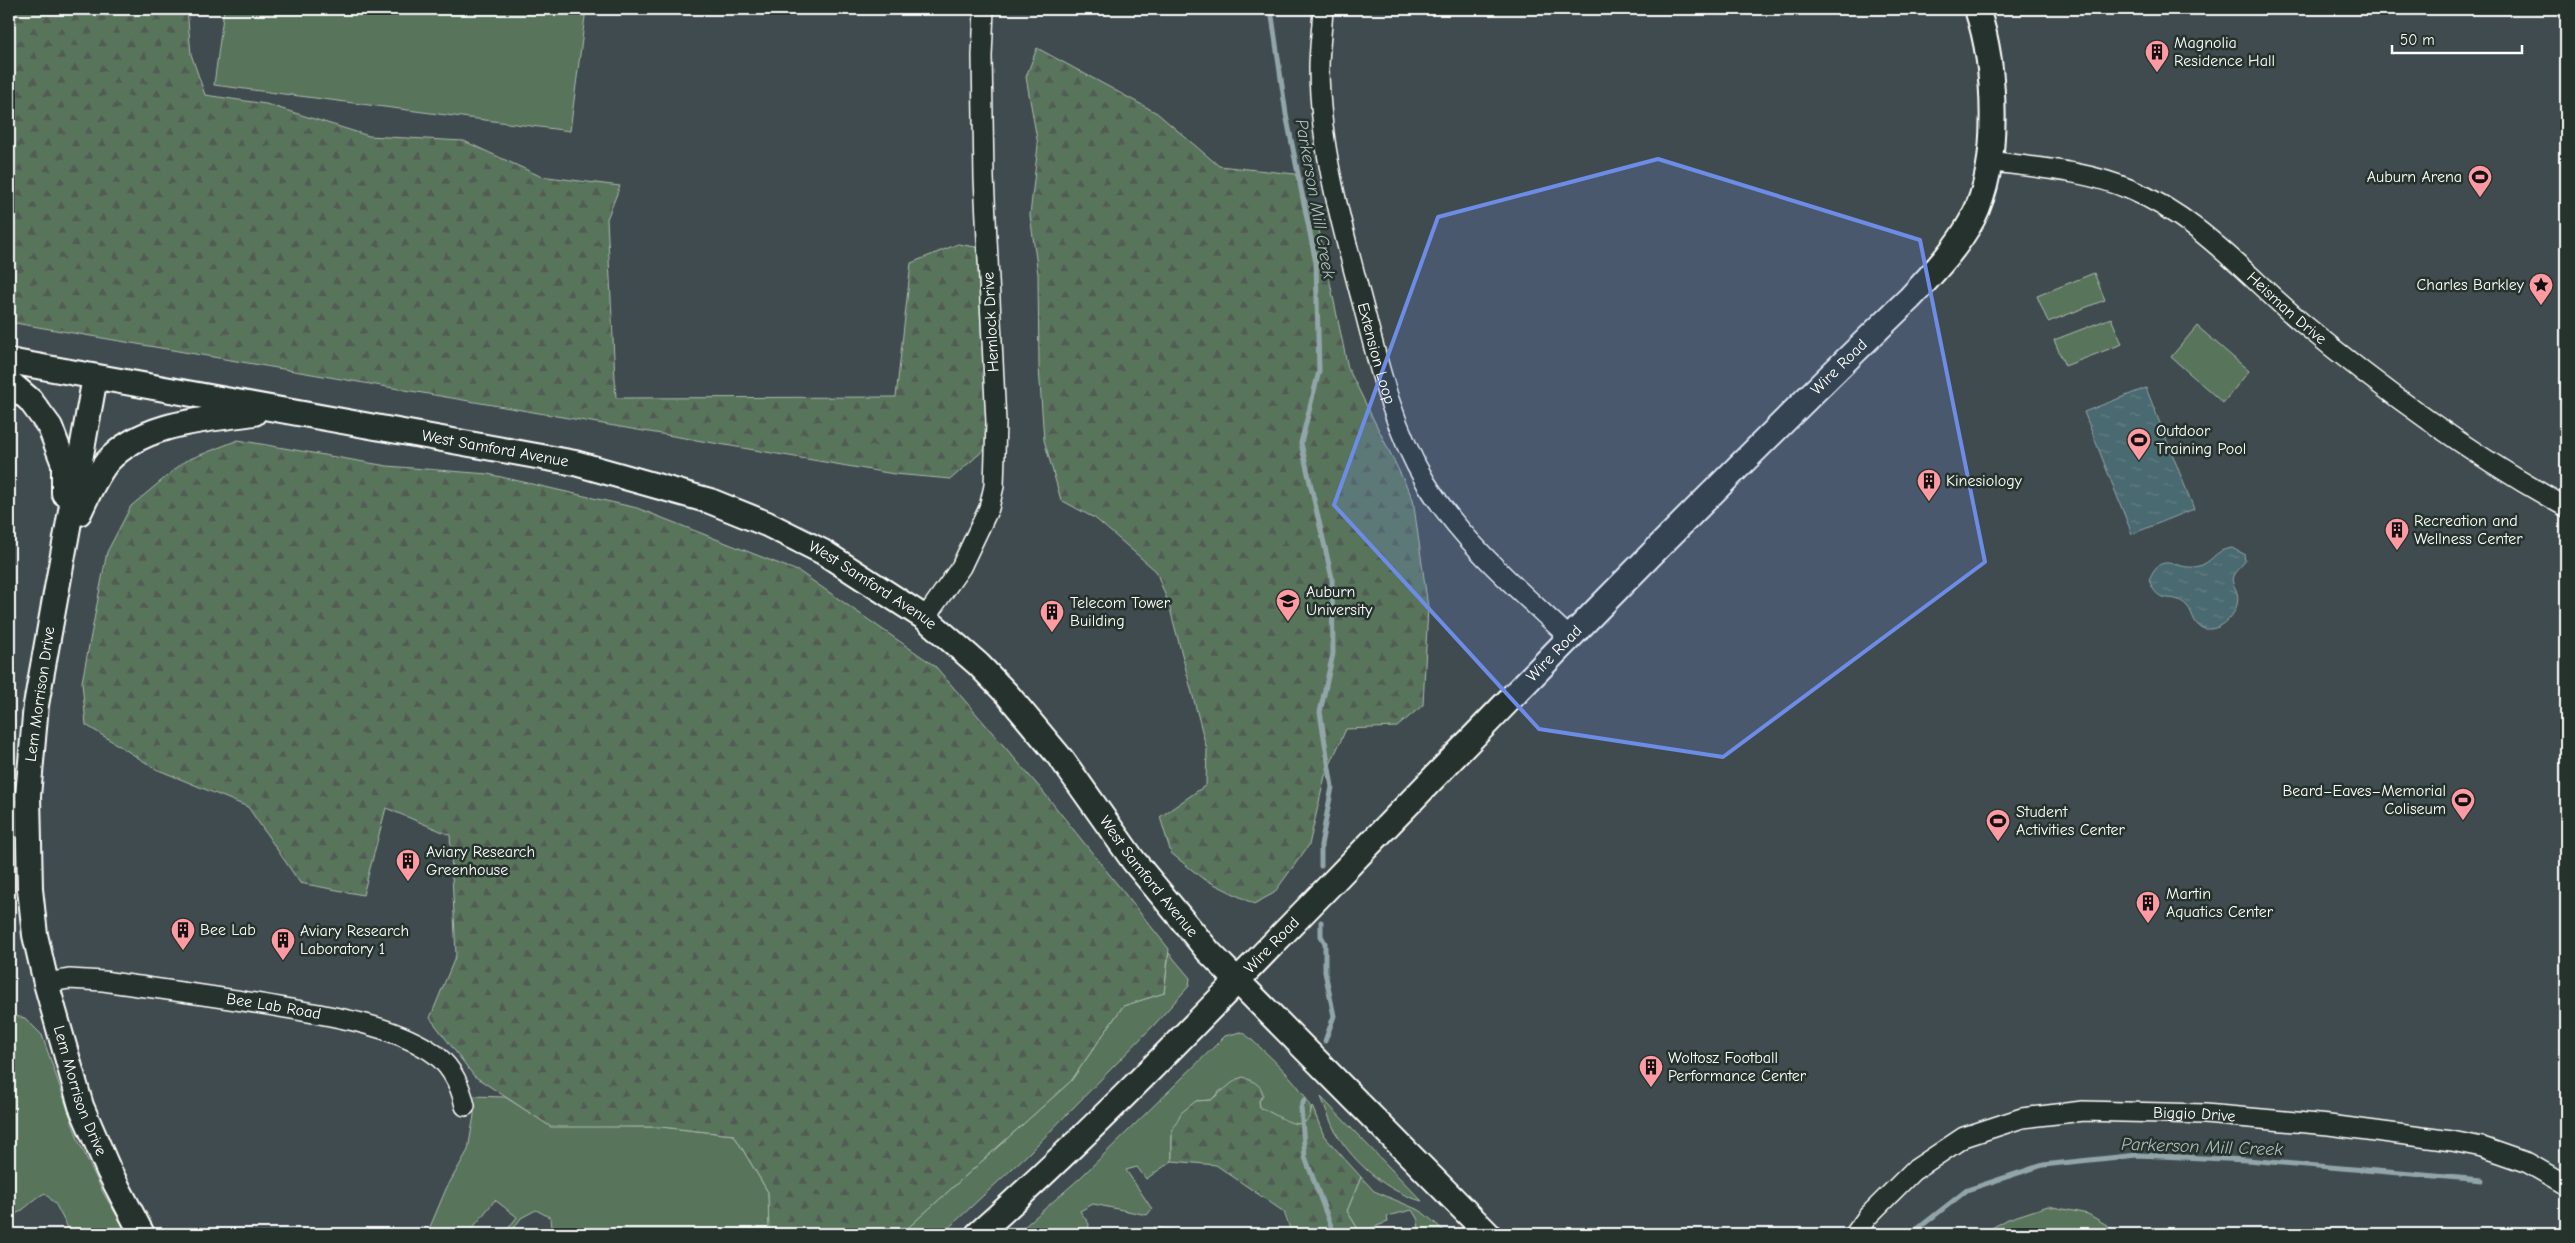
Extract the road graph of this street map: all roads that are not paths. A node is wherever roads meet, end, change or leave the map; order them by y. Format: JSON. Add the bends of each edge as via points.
{"nodes":[{"id":1,"x":984,"y":9,"type":"edge"},
{"id":2,"x":1323,"y":9,"type":"edge"},
{"id":3,"x":1977,"y":9,"type":"edge"},
{"id":4,"x":1989,"y":161,"type":"junction"},
{"id":5,"x":9,"y":361,"type":"edge"},
{"id":6,"x":95,"y":377,"type":"junction"},
{"id":7,"x":9,"y":382,"type":"edge"},
{"id":8,"x":273,"y":410,"type":"junction"},
{"id":9,"x":2566,"y":507,"type":"edge"},
{"id":10,"x":66,"y":539,"type":"junction"},
{"id":11,"x":925,"y":618,"type":"junction"},
{"id":12,"x":1570,"y":638,"type":"junction"},
{"id":13,"x":1237,"y":981,"type":"junction"},
{"id":14,"x":46,"y":983,"type":"junction"},
{"id":15,"x":465,"y":1106,"type":"dead end"},
{"id":16,"x":2566,"y":1185,"type":"edge"},
{"id":17,"x":142,"y":1234,"type":"edge"},
{"id":18,"x":978,"y":1234,"type":"edge"},
{"id":19,"x":1488,"y":1234,"type":"edge"},
{"id":20,"x":1855,"y":1234,"type":"edge"}],
"edges":[{"from":1,"to":11,"type":"street","name":"Hemlock Drive","via":[[984,178],[996,422],[994,486],[989,508],[961,567]]},
{"from":2,"to":12,"type":"street","name":"Extension Loop","via":[[1319,69],[1328,160],[1354,273],[1399,428],[1427,484],[1463,533]]},
{"from":3,"to":4,"type":"street","name":"Wire Road","via":[[1984,28],[1991,87]]},
{"from":4,"to":9,"type":"street","name":"Heisman Drive","via":[[2071,172],[2110,182],[2131,189],[2186,219],[2271,297],[2418,414],[2492,465]]},
{"from":4,"to":12,"type":"street","name":"Wire Road","via":[[1974,217],[1958,244],[1931,275]]},
{"from":5,"to":6,"type":"street","name":"West Samford Avenue"},
{"from":6,"to":8,"type":"street","name":"West Samford Avenue"},
{"from":6,"to":10,"type":"street","name":"Lem Morrison Drive"},
{"from":7,"to":10,"type":"street","via":[[30,400],[50,427],[64,464]]},
{"from":8,"to":10,"type":"street","via":[[180,424],[134,440],[107,462]]},
{"from":8,"to":11,"type":"street","name":"West Samford Avenue","via":[[575,463],[679,491],[767,524],[824,552]]},
{"from":10,"to":14,"type":"street","name":"Lem Morrison Drive","via":[[36,705],[28,796],[30,889],[35,935]]},
{"from":11,"to":13,"type":"street","name":"West Samford Avenue","via":[[1007,694],[1063,761],[1133,860]]},
{"from":12,"to":13,"type":"street","name":"Wire Road"},
{"from":13,"to":18,"type":"street","name":"Wire Road","via":[[1101,1121]]},
{"from":13,"to":19,"type":"street","name":"West Samford Avenue"},
{"from":14,"to":15,"type":"street","name":"Bee Lab Road","via":[[69,979],[103,981],[336,1016],[395,1034],[430,1050],[451,1069]]},
{"from":14,"to":17,"type":"street","name":"Lem Morrison Drive","via":[[81,1106]]},
{"from":16,"to":20,"type":"street","name":"Biggio Drive","via":[[2528,1163],[2482,1147],[2452,1141],[2206,1114],[2083,1111],[2022,1118],[1964,1137],[1913,1171],[1868,1216]]}]}
